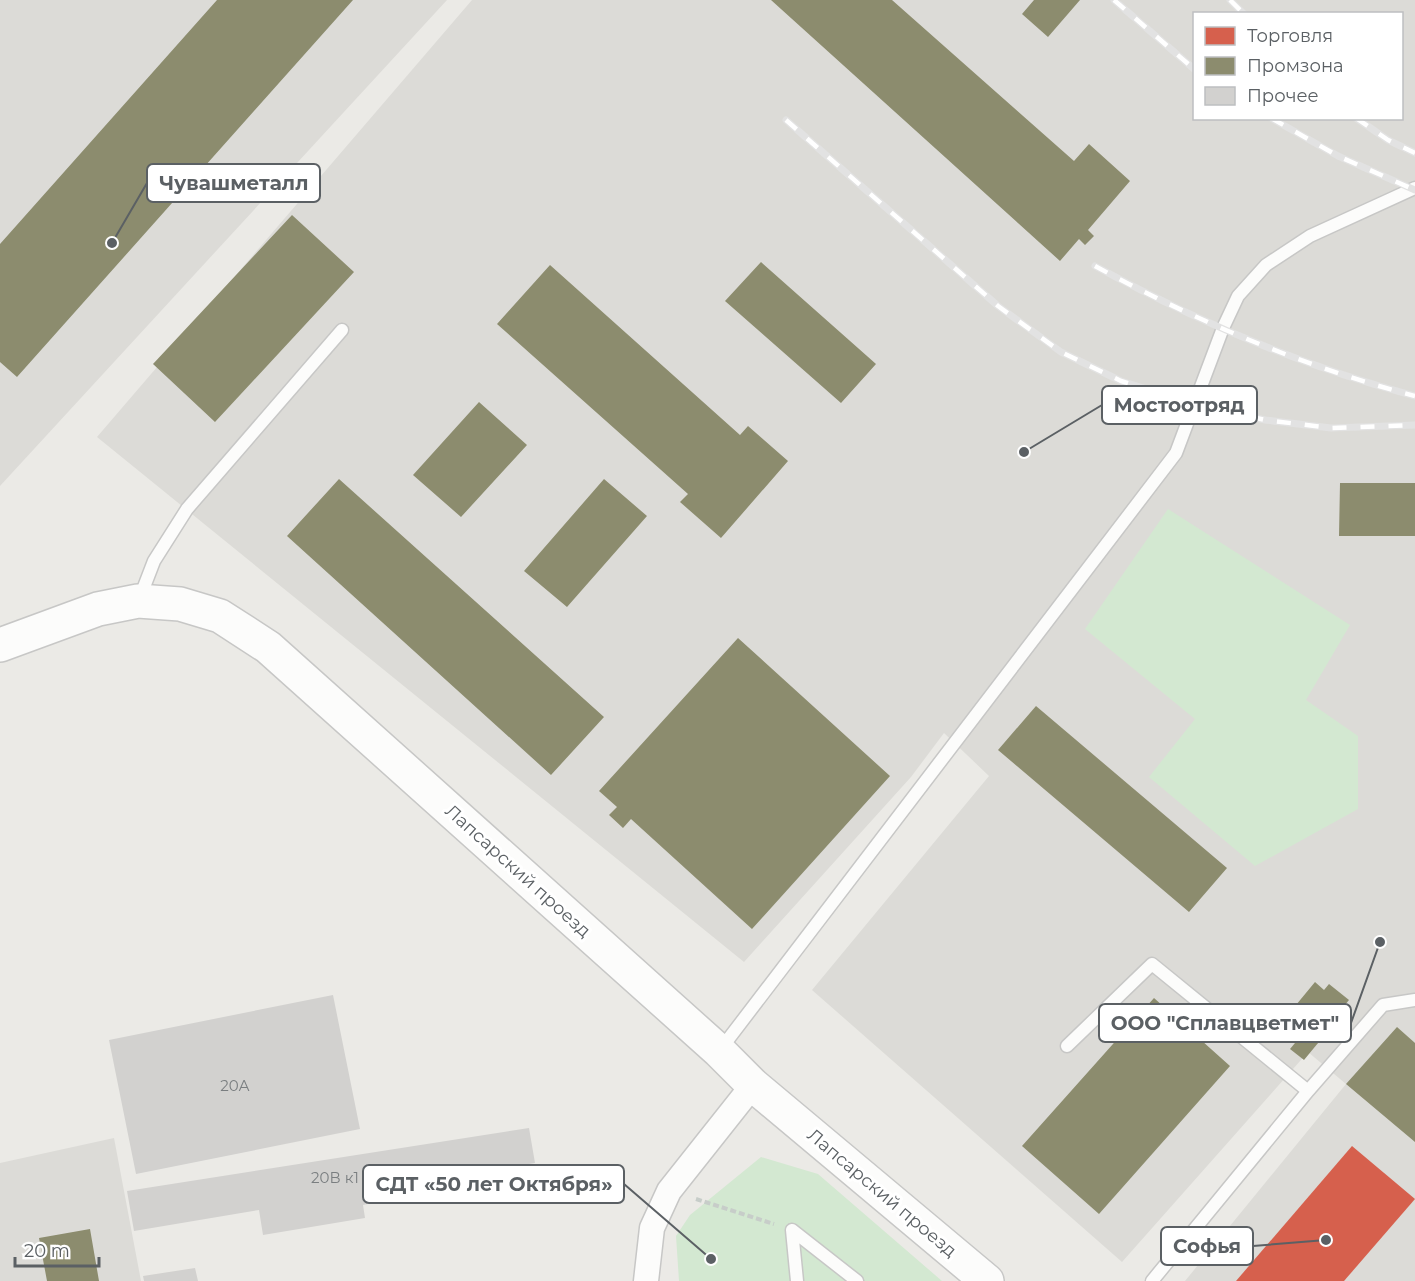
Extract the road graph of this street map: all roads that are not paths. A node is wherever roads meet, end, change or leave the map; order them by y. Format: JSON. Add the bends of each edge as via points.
{"nodes":[{"id":1,"x":1415,"y":188,"type":"edge"},
{"id":2,"x":342,"y":330,"type":"dead end"},
{"id":3,"x":138,"y":601,"type":"junction"},
{"id":4,"x":0,"y":645,"type":"edge"},
{"id":5,"x":1415,"y":1000,"type":"edge"},
{"id":6,"x":1067,"y":1046,"type":"dead end"},
{"id":7,"x":719,"y":1051,"type":"junction"},
{"id":8,"x":753,"y":1085,"type":"junction"},
{"id":9,"x":1308,"y":1091,"type":"junction"},
{"id":10,"x":646,"y":1281,"type":"edge"},
{"id":11,"x":797,"y":1281,"type":"edge"},
{"id":12,"x":857,"y":1281,"type":"edge"},
{"id":13,"x":987,"y":1281,"type":"edge"},
{"id":14,"x":1152,"y":1281,"type":"edge"}],
"edges":[{"from":1,"to":7,"type":"lane","via":[[1310,236],[1266,265],[1239,296],[1176,453]]},
{"from":2,"to":3,"type":"lane","via":[[187,509],[154,561]]},
{"from":3,"to":4,"type":"street","name":"Лапсарский проезд","via":[[98,609]]},
{"from":3,"to":7,"type":"street","name":"Лапсарский проезд","via":[[180,604],[220,616],[268,647]]},
{"from":5,"to":9,"type":"lane","via":[[1383,1005]]},
{"from":6,"to":9,"type":"lane","via":[[1152,964]]},
{"from":7,"to":8,"type":"street","name":"Лапсарский проезд"},
{"from":8,"to":10,"type":"street","via":[[669,1191],[652,1228]]},
{"from":8,"to":13,"type":"street","name":"Лапсарский проезд"},
{"from":9,"to":14,"type":"lane"},
{"from":11,"to":12,"type":"lane","via":[[792,1230]]}]}
